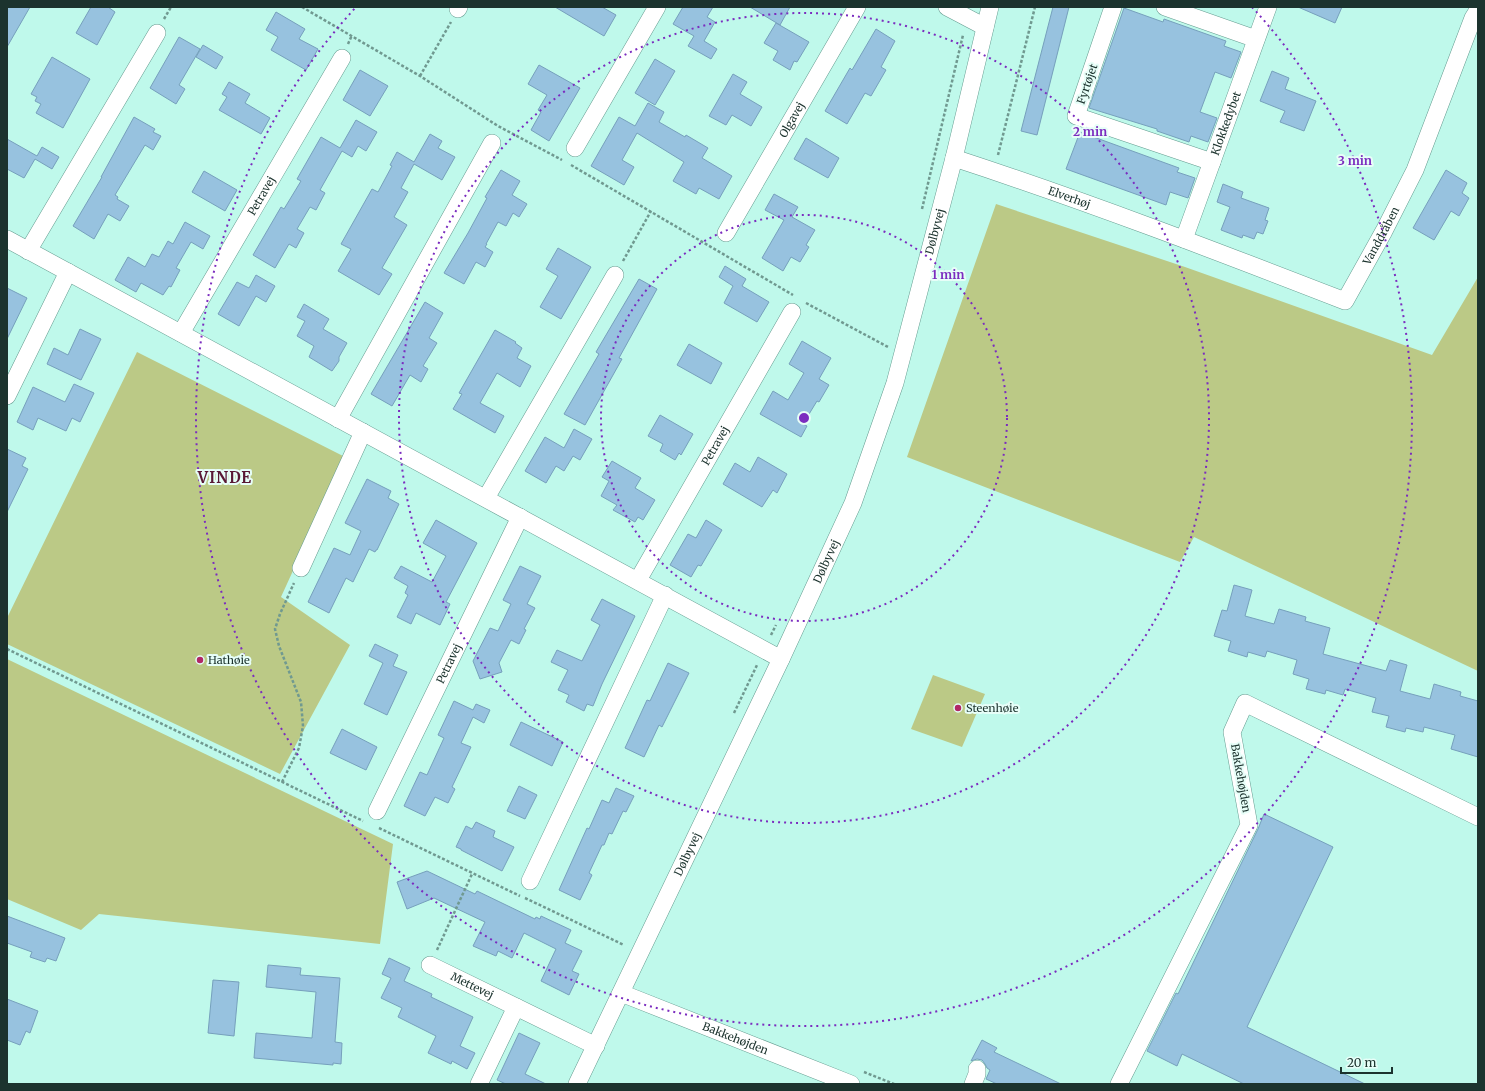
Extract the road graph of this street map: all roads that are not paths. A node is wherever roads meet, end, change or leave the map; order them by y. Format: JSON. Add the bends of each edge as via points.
{"nodes":[{"id":1,"x":657,"y":7,"type":"edge"},
{"id":2,"x":857,"y":7,"type":"edge"},
{"id":3,"x":947,"y":7,"type":"edge"},
{"id":4,"x":990,"y":7,"type":"edge"},
{"id":5,"x":1113,"y":7,"type":"edge"},
{"id":6,"x":1165,"y":7,"type":"edge"},
{"id":7,"x":1268,"y":7,"type":"edge"},
{"id":8,"x":1478,"y":10,"type":"edge"},
{"id":9,"x":985,"y":27,"type":"junction"},
{"id":10,"x":156,"y":33,"type":"dead end"},
{"id":11,"x":1256,"y":39,"type":"junction"},
{"id":12,"x":342,"y":58,"type":"dead end"},
{"id":13,"x":492,"y":143,"type":"dead end"},
{"id":14,"x":575,"y":148,"type":"dead end"},
{"id":15,"x":954,"y":158,"type":"junction"},
{"id":16,"x":1212,"y":162,"type":"junction"},
{"id":17,"x":726,"y":233,"type":"dead end"},
{"id":18,"x":7,"y":239,"type":"edge"},
{"id":19,"x":1184,"y":239,"type":"junction"},
{"id":20,"x":28,"y":251,"type":"junction"},
{"id":21,"x":68,"y":272,"type":"junction"},
{"id":22,"x":615,"y":275,"type":"road end"},
{"id":23,"x":797,"y":303,"type":"road end"},
{"id":24,"x":181,"y":333,"type":"junction"},
{"id":25,"x":7,"y":396,"type":"edge"},
{"id":26,"x":338,"y":418,"type":"junction"},
{"id":27,"x":363,"y":432,"type":"junction"},
{"id":28,"x":486,"y":498,"type":"junction"},
{"id":29,"x":520,"y":517,"type":"junction"},
{"id":30,"x":301,"y":568,"type":"road end"},
{"id":31,"x":638,"y":580,"type":"junction"},
{"id":32,"x":665,"y":595,"type":"junction"},
{"id":33,"x":782,"y":659,"type":"junction"},
{"id":34,"x":1478,"y":817,"type":"edge"},
{"id":35,"x":374,"y":821,"type":"road end"},
{"id":36,"x":530,"y":881,"type":"dead end"},
{"id":37,"x":430,"y":964,"type":"road end"},
{"id":38,"x":621,"y":993,"type":"junction"},
{"id":39,"x":516,"y":1007,"type":"junction"},
{"id":40,"x":596,"y":1046,"type":"junction"},
{"id":41,"x":479,"y":1084,"type":"edge"},
{"id":42,"x":577,"y":1084,"type":"edge"},
{"id":43,"x":851,"y":1084,"type":"edge"},
{"id":44,"x":1119,"y":1084,"type":"edge"}],
"edges":[{"from":1,"to":14,"type":"street"},
{"from":2,"to":17,"type":"street","name":"Olgavej"},
{"from":3,"to":9,"type":"street"},
{"from":4,"to":9,"type":"street","name":"Dølbyvej"},
{"from":5,"to":16,"type":"street","name":"Fyrtøjet","via":[[1076,116]]},
{"from":6,"to":11,"type":"street"},
{"from":7,"to":11,"type":"street","name":"Klokkedybet"},
{"from":8,"to":19,"type":"street","name":"Vanddråben","via":[[1415,170],[1345,301]]},
{"from":9,"to":15,"type":"street","name":"Dølbyvej"},
{"from":10,"to":20,"type":"street"},
{"from":11,"to":16,"type":"street","name":"Klokkedybet"},
{"from":12,"to":24,"type":"street","name":"Petravej"},
{"from":13,"to":26,"type":"street"},
{"from":15,"to":19,"type":"street","name":"Elverhøj"},
{"from":15,"to":33,"type":"street","name":"Dølbyvej","via":[[896,383],[853,503]]},
{"from":16,"to":19,"type":"street","name":"Klokkedybet"},
{"from":18,"to":20,"type":"street"},
{"from":20,"to":21,"type":"street"},
{"from":21,"to":24,"type":"street"},
{"from":21,"to":25,"type":"street"},
{"from":22,"to":28,"type":"street"},
{"from":23,"to":31,"type":"street","name":"Petravej"},
{"from":24,"to":26,"type":"street"},
{"from":26,"to":27,"type":"street"},
{"from":27,"to":28,"type":"street"},
{"from":27,"to":30,"type":"street"},
{"from":28,"to":29,"type":"street"},
{"from":29,"to":31,"type":"street"},
{"from":29,"to":35,"type":"street","name":"Petravej"},
{"from":31,"to":32,"type":"street"},
{"from":32,"to":33,"type":"street"},
{"from":32,"to":36,"type":"street"},
{"from":33,"to":38,"type":"street","name":"Dølbyvej"},
{"from":34,"to":44,"type":"street","name":"Bakkehøjden","via":[[1245,703],[1232,732],[1249,825]]},
{"from":37,"to":39,"type":"street","name":"Mettevej"},
{"from":38,"to":40,"type":"street","name":"Dølbyvej"},
{"from":38,"to":43,"type":"street","name":"Bakkehøjden"},
{"from":39,"to":40,"type":"street","name":"Mettevej"},
{"from":39,"to":41,"type":"street"},
{"from":40,"to":42,"type":"street","name":"Dølbyvej"}]}
